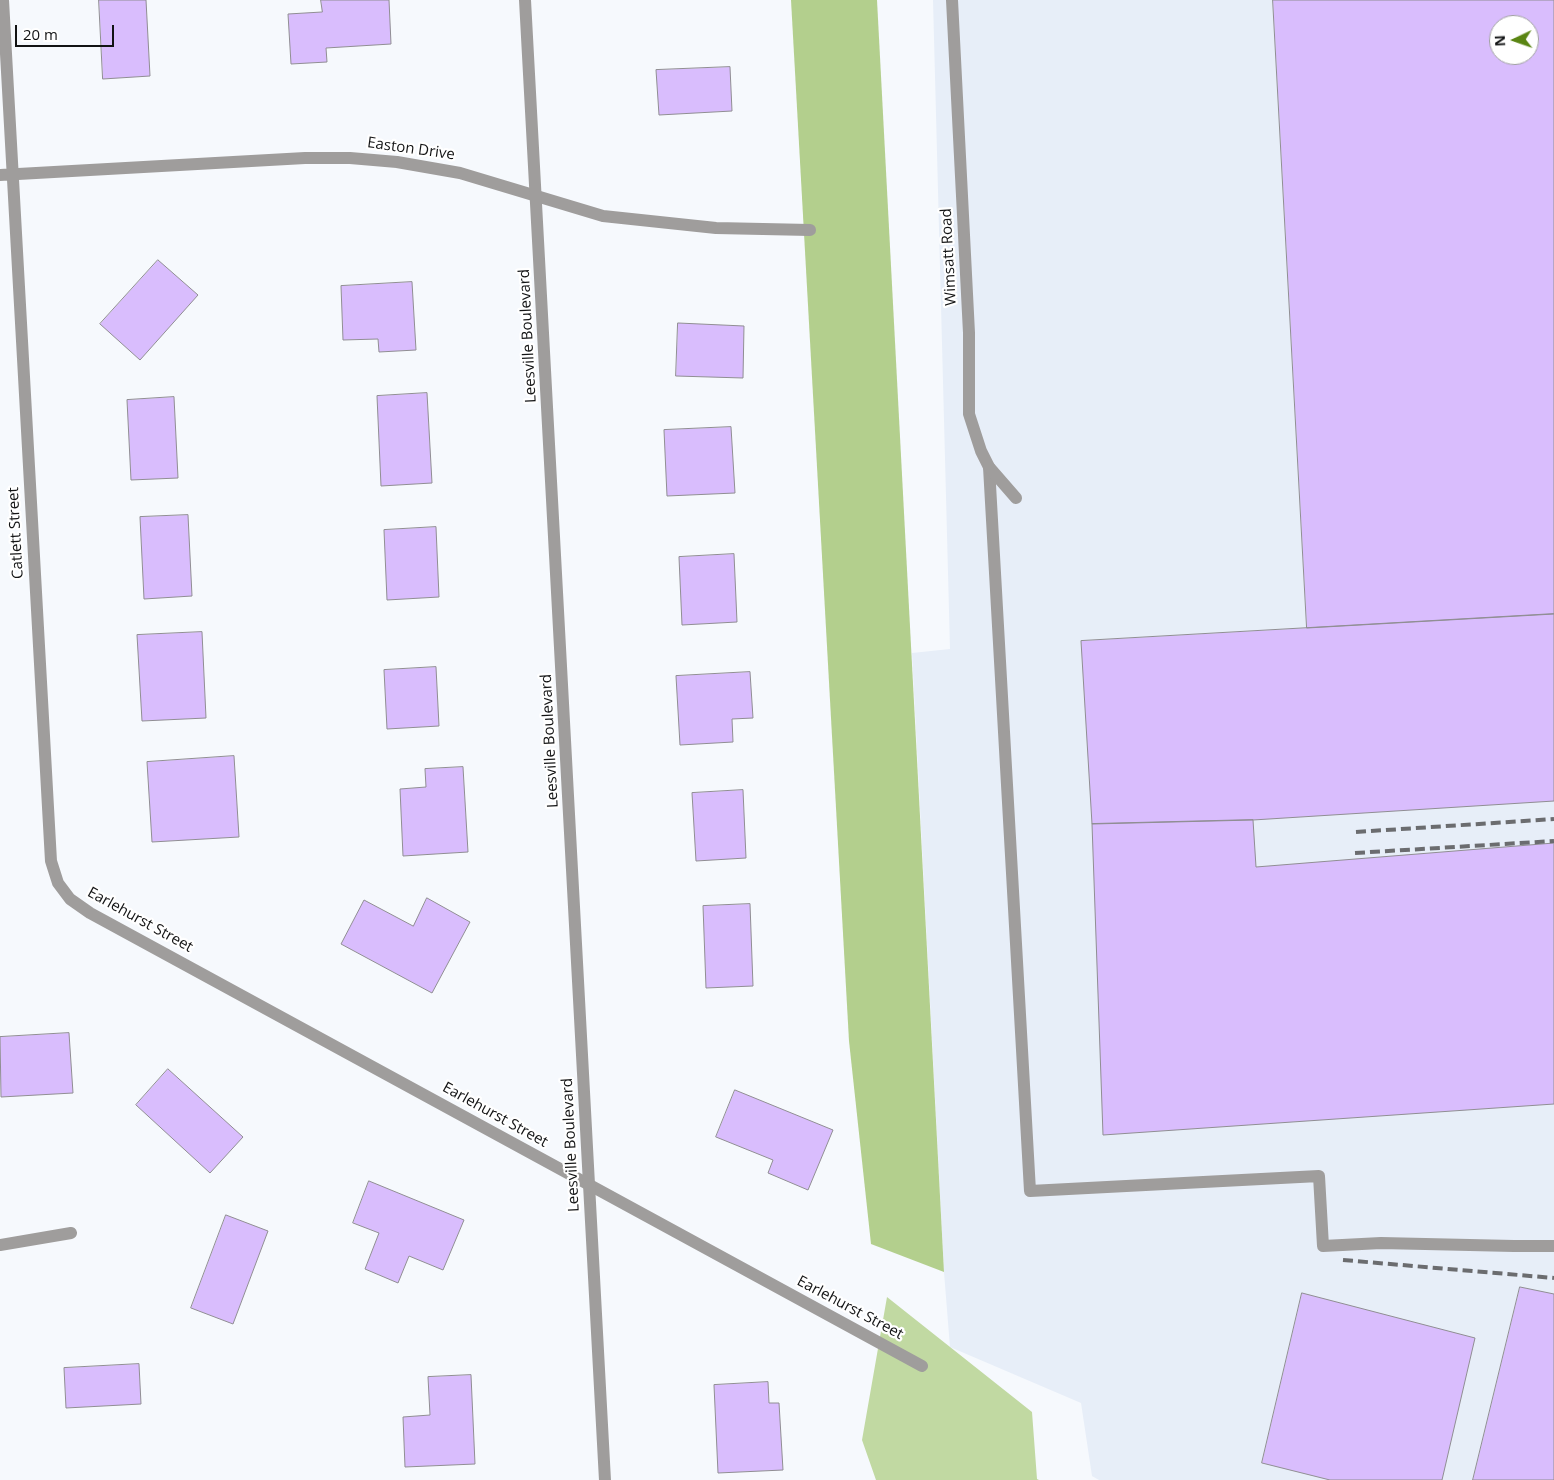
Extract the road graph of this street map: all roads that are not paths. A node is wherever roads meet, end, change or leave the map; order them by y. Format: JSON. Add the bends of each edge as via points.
{"nodes":[{"id":1,"x":3,"y":0,"type":"edge"},
{"id":2,"x":525,"y":0,"type":"edge"},
{"id":3,"x":952,"y":0,"type":"edge"},
{"id":4,"x":6,"y":175,"type":"edge"},
{"id":5,"x":536,"y":197,"type":"junction"},
{"id":6,"x":810,"y":230,"type":"dead end"},
{"id":7,"x":989,"y":467,"type":"junction"},
{"id":8,"x":1016,"y":498,"type":"dead end"},
{"id":9,"x":58,"y":883,"type":"joint"},
{"id":10,"x":590,"y":1185,"type":"junction"},
{"id":11,"x":71,"y":1233,"type":"dead end"},
{"id":12,"x":0,"y":1245,"type":"edge"},
{"id":13,"x":1554,"y":1246,"type":"edge"},
{"id":14,"x":922,"y":1366,"type":"dead end"},
{"id":15,"x":605,"y":1480,"type":"edge"}],
"edges":[{"from":1,"to":4,"type":"street","name":"Catlett Street"},
{"from":2,"to":5,"type":"street","name":"Leesville Boulevard"},
{"from":3,"to":7,"type":"street","name":"Wimsatt Road","via":[[969,333],[969,414]]},
{"from":4,"to":5,"type":"street","name":"Easton Drive","via":[[350,158],[460,173]]},
{"from":4,"to":9,"type":"street","name":"Catlett Street","via":[[51,861]]},
{"from":5,"to":6,"type":"street","name":"Easton Drive","via":[[603,216],[716,228]]},
{"from":5,"to":10,"type":"street","name":"Leesville Boulevard"},
{"from":7,"to":8,"type":"street","name":"Wimsatt Road"},
{"from":7,"to":13,"type":"street","via":[[1030,1191],[1319,1176],[1323,1246],[1381,1243]]},
{"from":9,"to":10,"type":"street","name":"Earlehurst Street","via":[[70,899],[90,913]]},
{"from":10,"to":14,"type":"street","name":"Earlehurst Street"},
{"from":10,"to":15,"type":"street","name":"Leesville Boulevard"},
{"from":11,"to":12,"type":"street"}]}
